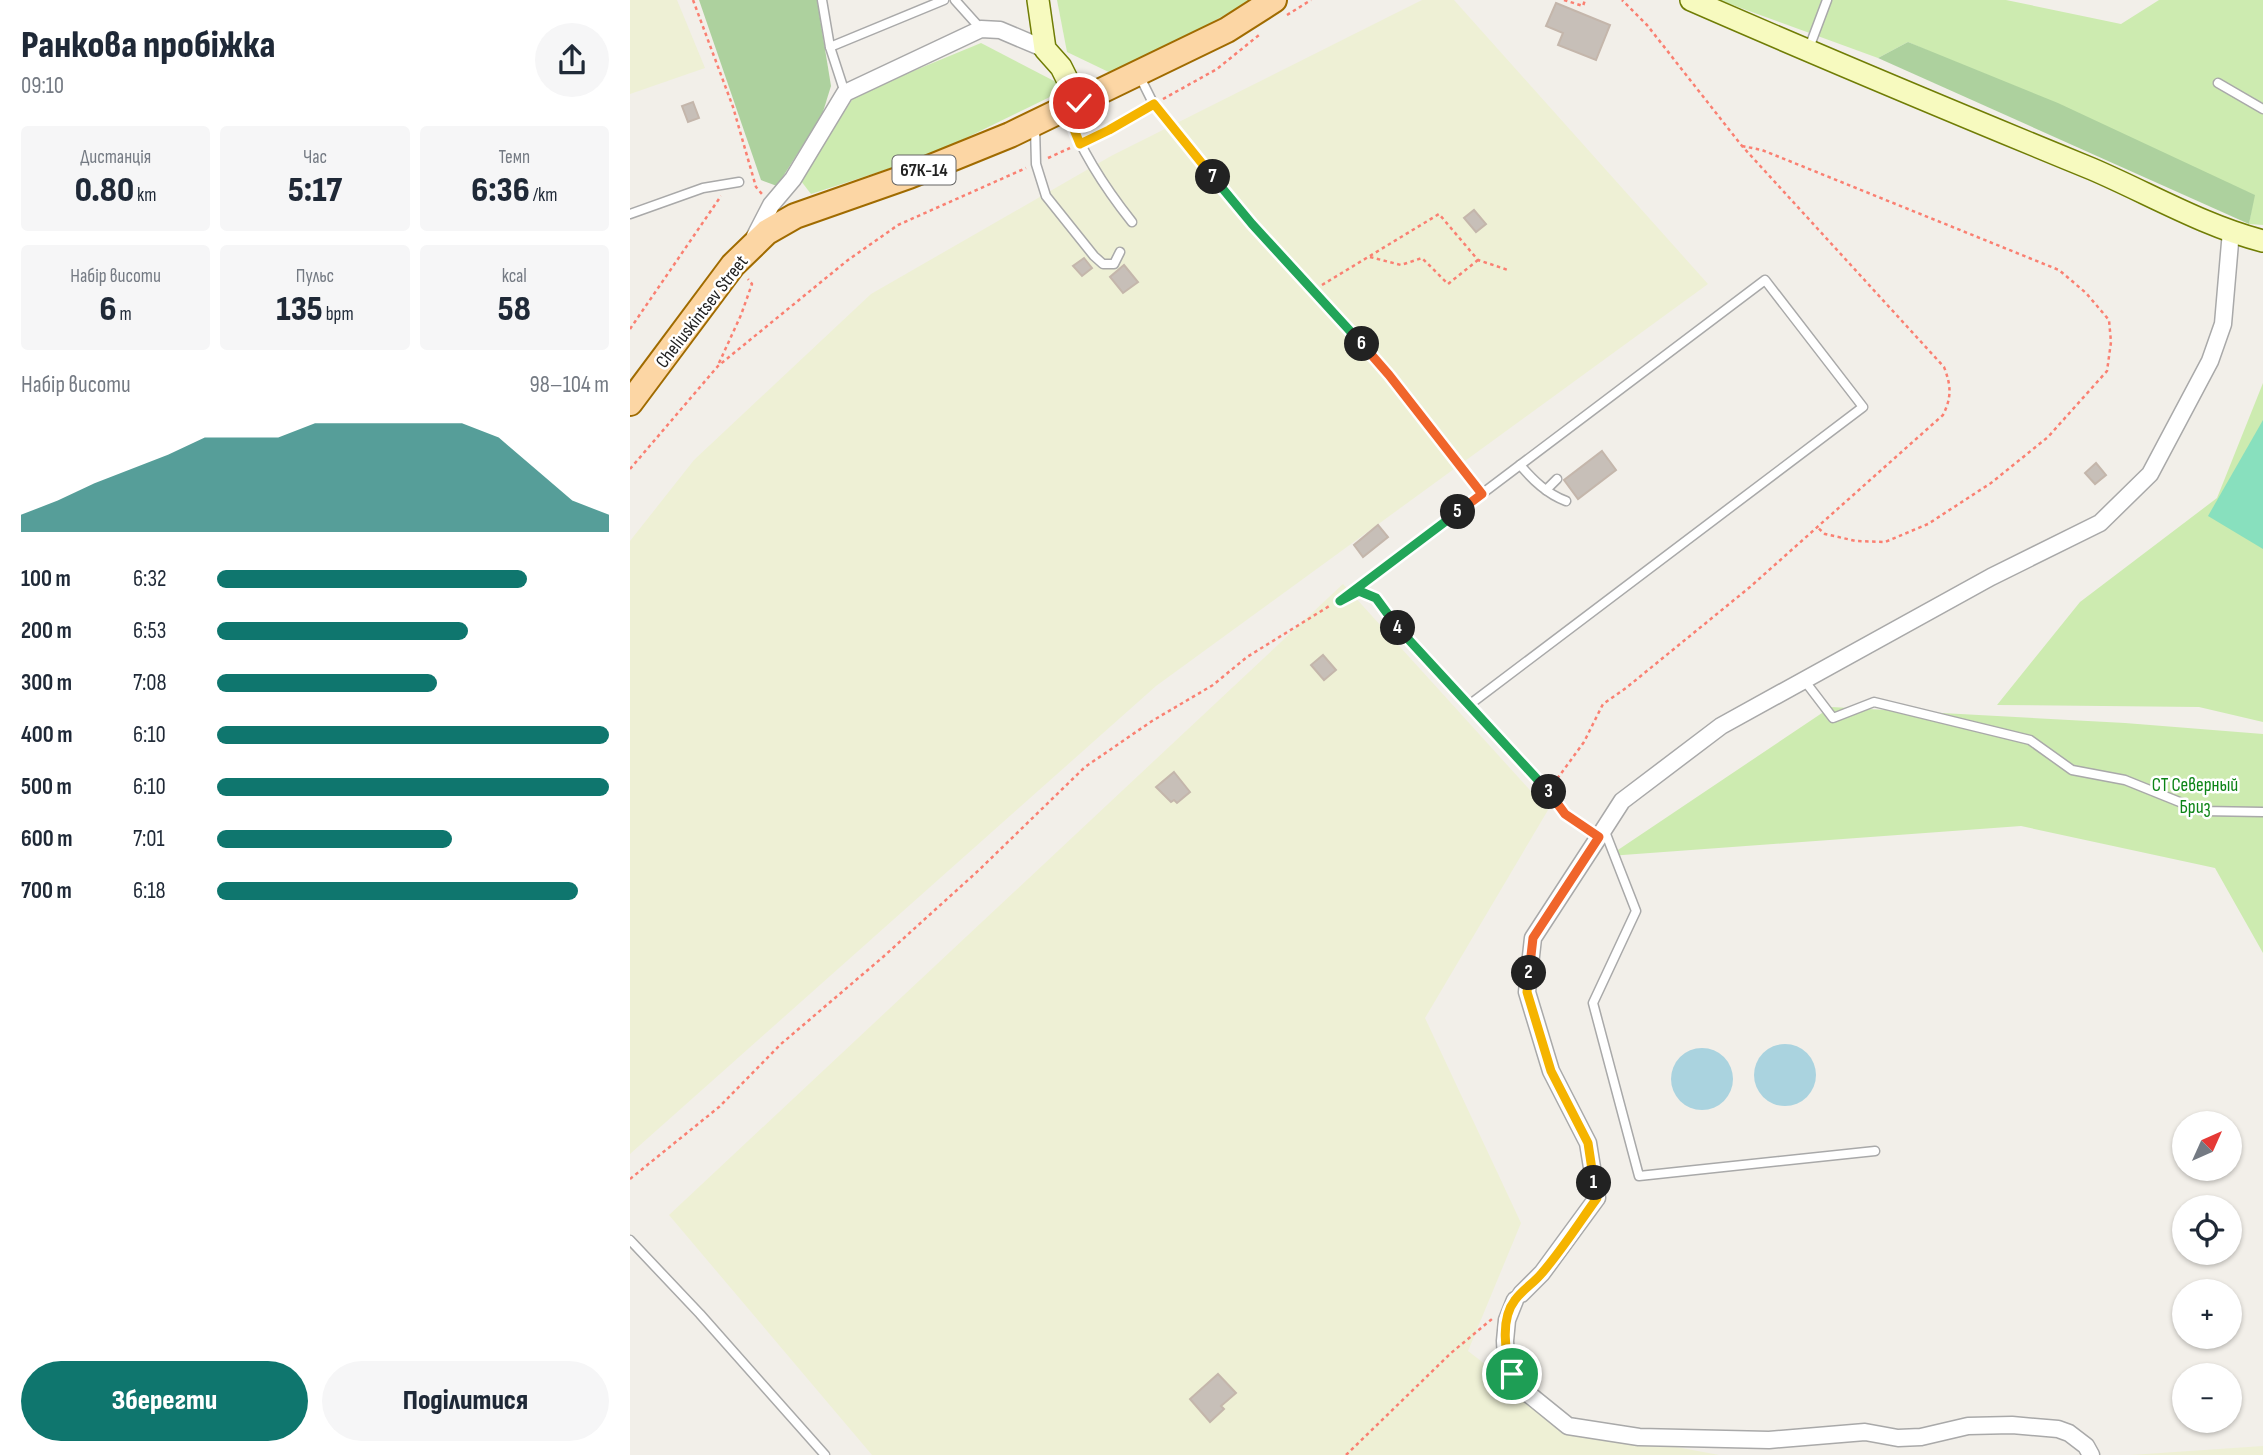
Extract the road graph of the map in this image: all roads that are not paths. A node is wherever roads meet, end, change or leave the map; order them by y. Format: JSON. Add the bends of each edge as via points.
{"nodes":[{"id":1,"x":822,"y":0,"type":"edge"},
{"id":2,"x":944,"y":0,"type":"edge"},
{"id":3,"x":955,"y":0,"type":"edge"},
{"id":4,"x":1038,"y":0,"type":"edge"},
{"id":5,"x":1691,"y":0,"type":"edge"},
{"id":6,"x":1827,"y":0,"type":"edge"},
{"id":7,"x":1276,"y":10,"type":"edge"},
{"id":8,"x":981,"y":29,"type":"junction"},
{"id":9,"x":830,"y":47,"type":"junction"},
{"id":10,"x":1045,"y":49,"type":"junction"},
{"id":11,"x":1808,"y":51,"type":"junction"},
{"id":12,"x":1138,"y":74,"type":"junction"},
{"id":13,"x":2218,"y":83,"type":"dead end"},
{"id":14,"x":845,"y":93,"type":"junction"},
{"id":15,"x":1073,"y":107,"type":"junction"},
{"id":16,"x":2263,"y":110,"type":"edge"},
{"id":17,"x":1034,"y":124,"type":"junction"},
{"id":18,"x":738,"y":182,"type":"road end"},
{"id":19,"x":630,"y":214,"type":"edge"},
{"id":20,"x":1132,"y":222,"type":"dead end"},
{"id":21,"x":2231,"y":231,"type":"junction"},
{"id":22,"x":2263,"y":242,"type":"edge"},
{"id":23,"x":1120,"y":253,"type":"dead end"},
{"id":24,"x":745,"y":262,"type":"junction"},
{"id":25,"x":630,"y":403,"type":"edge"},
{"id":26,"x":1520,"y":465,"type":"junction"},
{"id":27,"x":1557,"y":479,"type":"dead end"},
{"id":28,"x":1546,"y":490,"type":"junction"},
{"id":29,"x":1482,"y":494,"type":"junction"},
{"id":30,"x":1566,"y":501,"type":"dead end"},
{"id":31,"x":1340,"y":601,"type":"road end"},
{"id":32,"x":1804,"y":680,"type":"junction"},
{"id":33,"x":1469,"y":705,"type":"road end"},
{"id":34,"x":2263,"y":812,"type":"edge"},
{"id":35,"x":1601,"y":833,"type":"junction"},
{"id":36,"x":1875,"y":1151,"type":"dead end"},
{"id":37,"x":630,"y":1240,"type":"edge"},
{"id":38,"x":825,"y":1455,"type":"edge"},
{"id":39,"x":2091,"y":1455,"type":"edge"}],
"edges":[{"from":1,"to":9,"type":"lane"},
{"from":2,"to":9,"type":"lane"},
{"from":3,"to":8,"type":"lane"},
{"from":4,"to":10,"type":"main road"},
{"from":5,"to":11,"type":"main road"},
{"from":6,"to":11,"type":"lane"},
{"from":7,"to":12,"type":"main road","name":"Cheliuskintsev Street","number":"67К-14"},
{"from":8,"to":10,"type":"street","via":[[1000,30]]},
{"from":8,"to":14,"type":"street"},
{"from":9,"to":14,"type":"lane"},
{"from":10,"to":15,"type":"main road","via":[[1061,67]]},
{"from":11,"to":21,"type":"main road"},
{"from":12,"to":15,"type":"main road","name":"Cheliuskintsev Street","number":"67К-14"},
{"from":12,"to":29,"type":"lane","via":[[1154,104],[1252,224],[1389,375]]},
{"from":13,"to":16,"type":"lane"},
{"from":14,"to":24,"type":"street","via":[[793,179],[771,205]]},
{"from":15,"to":17,"type":"main road","name":"Cheliuskintsev Street","number":"67К-14"},
{"from":15,"to":20,"type":"lane","via":[[1080,144],[1105,189]]},
{"from":17,"to":23,"type":"lane","via":[[1036,164],[1046,196],[1104,264],[1114,264]]},
{"from":17,"to":24,"type":"main road","name":"Cheliuskintsev Street","number":"67К-14","via":[[909,176],[795,216],[767,232]]},
{"from":18,"to":19,"type":"lane","via":[[703,188]]},
{"from":21,"to":22,"type":"main road"},
{"from":21,"to":32,"type":"street","via":[[2223,324],[2205,371],[2150,474],[2100,523]]},
{"from":24,"to":25,"type":"main road","name":"Cheliuskintsev Street","number":"67К-14","via":[[733,265]]},
{"from":26,"to":28,"type":"lane"},
{"from":26,"to":29,"type":"lane"},
{"from":26,"to":33,"type":"lane","via":[[1766,280],[1863,407]]},
{"from":27,"to":28,"type":"lane"},
{"from":28,"to":30,"type":"lane"},
{"from":29,"to":31,"type":"lane"},
{"from":32,"to":34,"type":"lane","via":[[1833,718],[1874,702],[2030,740],[2072,770],[2125,780],[2202,811]]},
{"from":32,"to":35,"type":"street","via":[[1721,726],[1622,801]]},
{"from":35,"to":36,"type":"lane","via":[[1636,911],[1593,1003],[1639,1176]]},
{"from":35,"to":39,"type":"street","via":[[1533,938],[1527,992],[1551,1071],[1588,1143],[1597,1198],[1542,1273],[1518,1297],[1507,1320],[1507,1359],[1512,1374],[1568,1426],[1639,1437],[1769,1440],[1865,1432],[1898,1438],[1968,1426],[2012,1425],[2069,1433]]},
{"from":37,"to":38,"type":"lane"}]}
